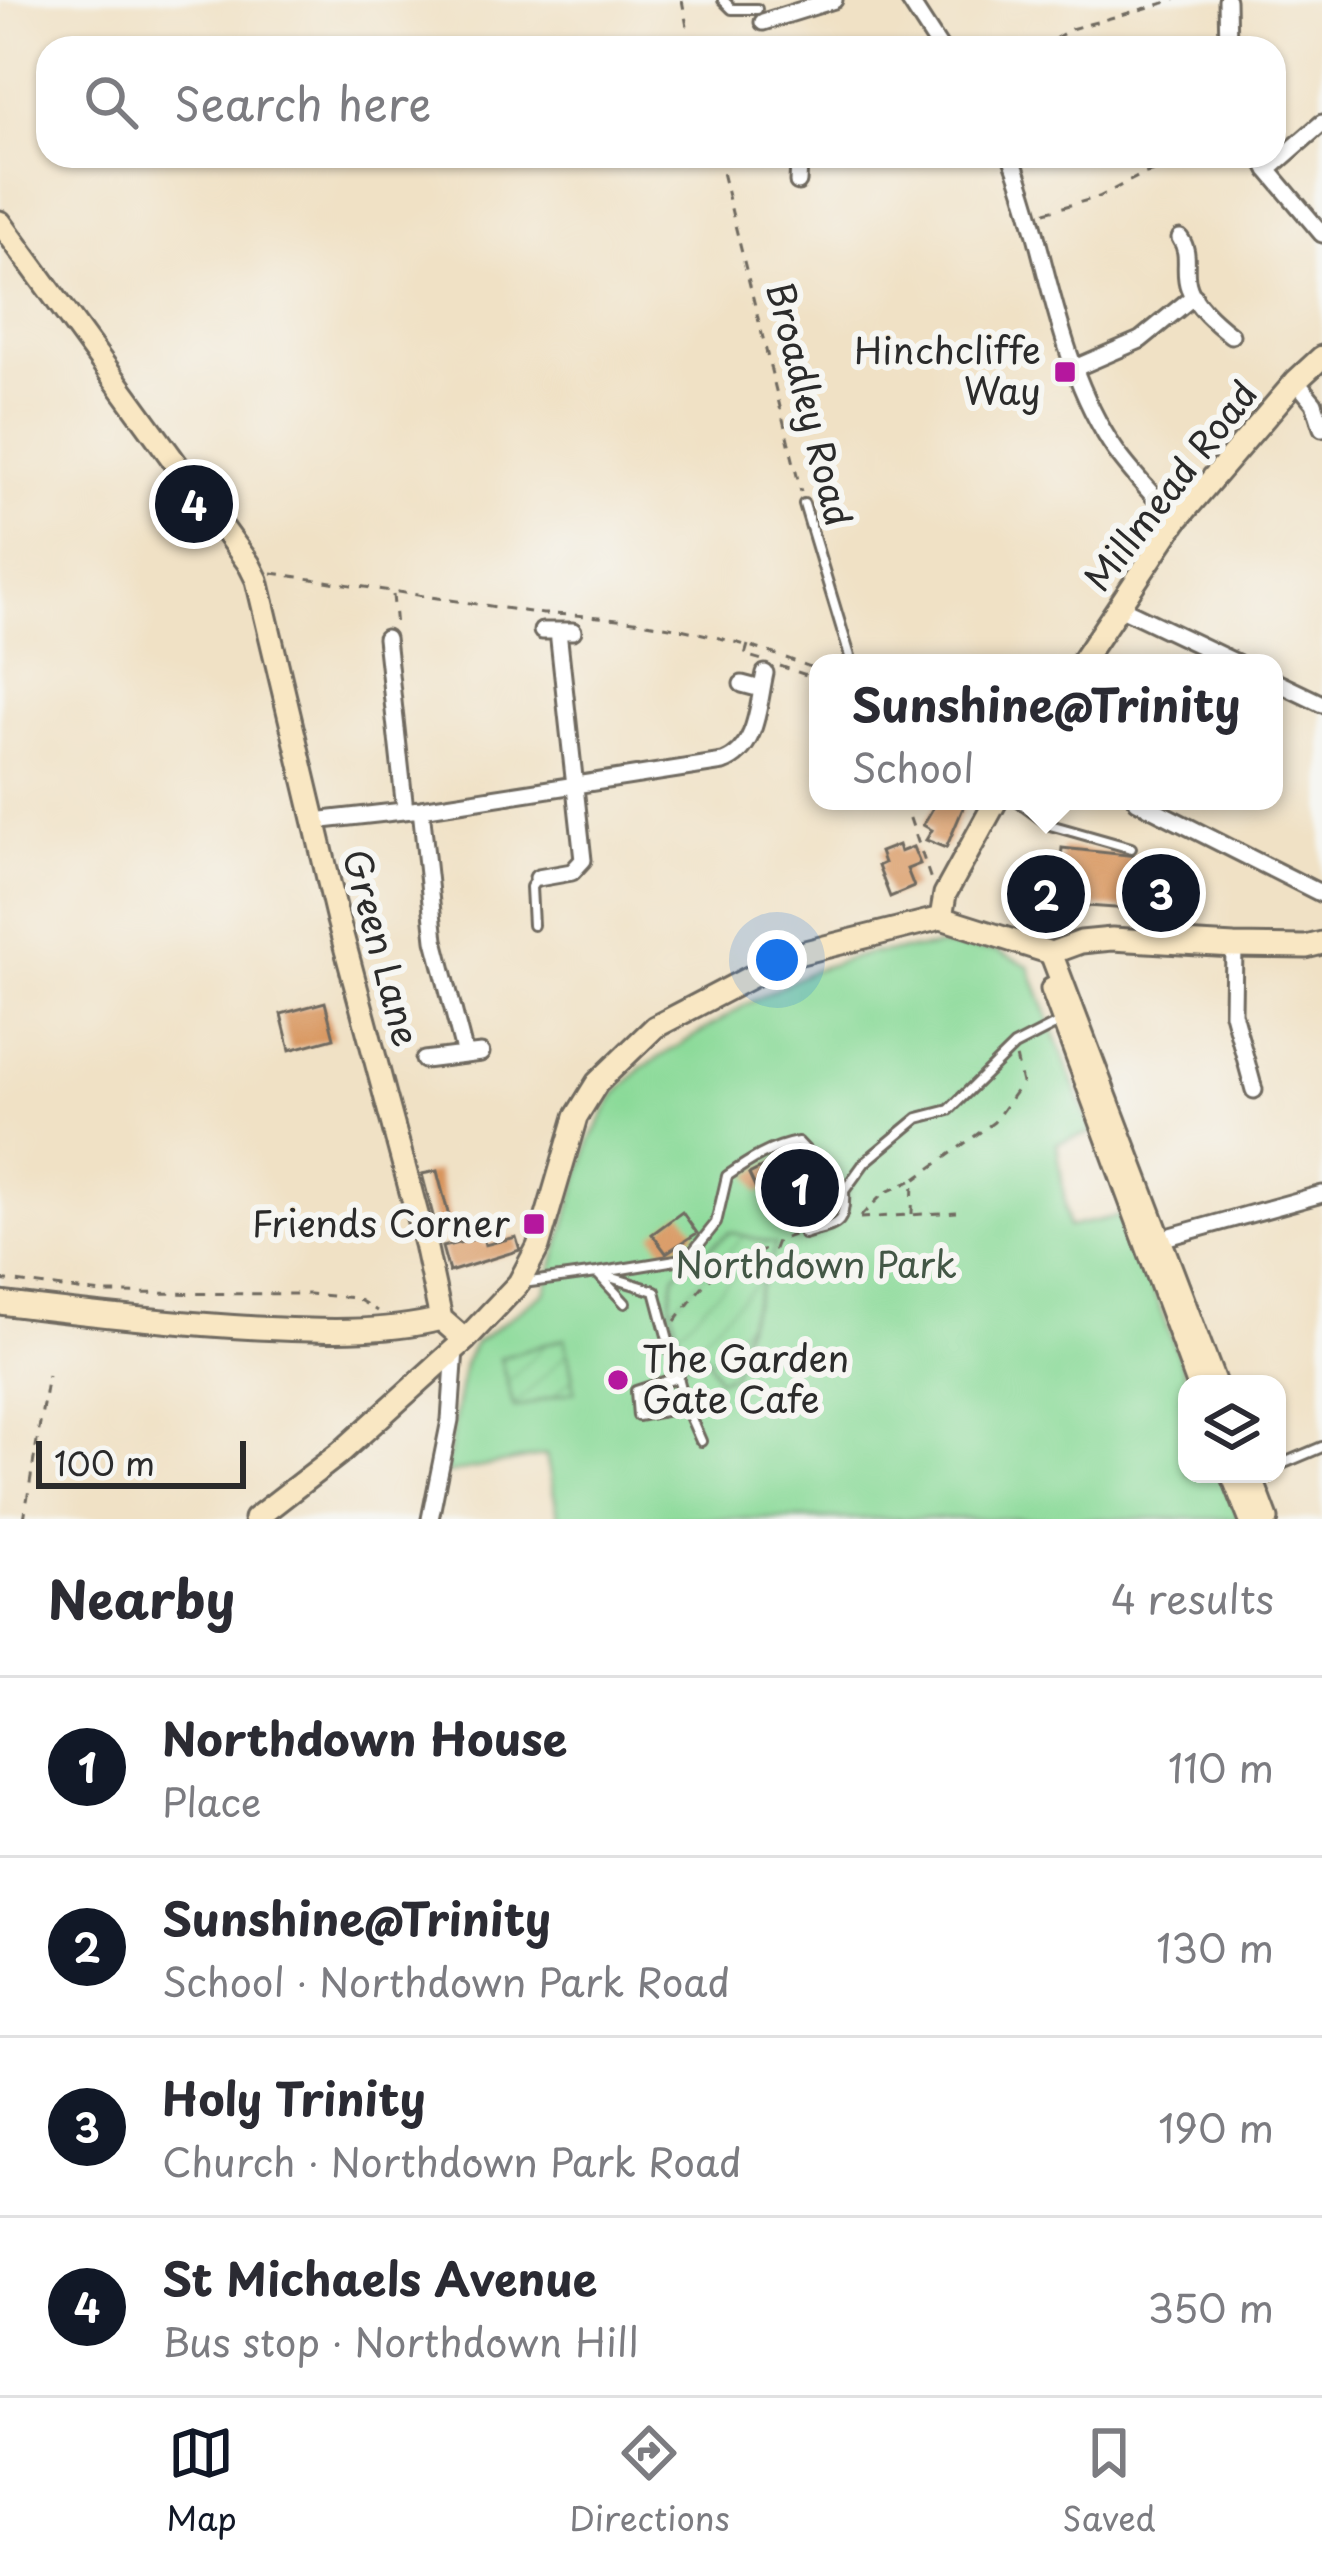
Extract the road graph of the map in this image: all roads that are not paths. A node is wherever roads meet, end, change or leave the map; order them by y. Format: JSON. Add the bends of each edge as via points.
{"nodes":[{"id":1,"x":723,"y":0,"type":"edge"},
{"id":2,"x":834,"y":0,"type":"edge"},
{"id":3,"x":908,"y":0,"type":"edge"},
{"id":4,"x":1227,"y":0,"type":"edge"},
{"id":5,"x":763,"y":20,"type":"joint"},
{"id":6,"x":932,"y":36,"type":"edge"},
{"id":7,"x":1228,"y":36,"type":"edge"},
{"id":8,"x":1322,"y":123,"type":"edge"},
{"id":9,"x":1286,"y":148,"type":"edge"},
{"id":10,"x":800,"y":168,"type":"edge"},
{"id":11,"x":1015,"y":168,"type":"edge"},
{"id":12,"x":1268,"y":168,"type":"edge"},
{"id":13,"x":798,"y":182,"type":"dead end"},
{"id":14,"x":0,"y":222,"type":"edge"},
{"id":15,"x":1322,"y":233,"type":"edge"},
{"id":16,"x":1180,"y":238,"type":"dead end"},
{"id":17,"x":1194,"y":296,"type":"junction"},
{"id":18,"x":1232,"y":335,"type":"dead end"},
{"id":19,"x":1322,"y":357,"type":"edge"},
{"id":20,"x":1075,"y":368,"type":"junction"},
{"id":21,"x":1296,"y":381,"type":"junction"},
{"id":22,"x":1322,"y":428,"type":"edge"},
{"id":23,"x":804,"y":504,"type":"road end"},
{"id":24,"x":1176,"y":521,"type":"junction"},
{"id":25,"x":1117,"y":606,"type":"junction"},
{"id":26,"x":558,"y":631,"type":"dead end"},
{"id":27,"x":386,"y":638,"type":"road end"},
{"id":28,"x":849,"y":654,"type":"edge"},
{"id":29,"x":1087,"y":654,"type":"edge"},
{"id":30,"x":1218,"y":654,"type":"edge"},
{"id":31,"x":742,"y":684,"type":"dead end"},
{"id":32,"x":1283,"y":685,"type":"edge"},
{"id":33,"x":1322,"y":704,"type":"edge"},
{"id":34,"x":577,"y":785,"type":"junction"},
{"id":35,"x":413,"y":809,"type":"junction"},
{"id":36,"x":991,"y":810,"type":"edge"},
{"id":37,"x":1029,"y":810,"type":"edge"},
{"id":38,"x":1155,"y":810,"type":"edge"},
{"id":39,"x":314,"y":821,"type":"junction"},
{"id":40,"x":1131,"y":848,"type":"dead end"},
{"id":41,"x":538,"y":878,"type":"joint"},
{"id":42,"x":1322,"y":893,"type":"edge"},
{"id":43,"x":941,"y":918,"type":"junction"},
{"id":44,"x":533,"y":925,"type":"dead end"},
{"id":45,"x":1322,"y":943,"type":"edge"},
{"id":46,"x":1234,"y":946,"type":"junction"},
{"id":47,"x":1051,"y":953,"type":"junction"},
{"id":48,"x":1062,"y":1021,"type":"junction"},
{"id":49,"x":424,"y":1060,"type":"dead end"},
{"id":50,"x":1090,"y":1077,"type":"junction"},
{"id":51,"x":1254,"y":1090,"type":"dead end"},
{"id":52,"x":844,"y":1191,"type":"junction"},
{"id":53,"x":1322,"y":1194,"type":"edge"},
{"id":54,"x":804,"y":1234,"type":"road end"},
{"id":55,"x":1152,"y":1241,"type":"junction"},
{"id":56,"x":597,"y":1273,"type":"junction"},
{"id":57,"x":519,"y":1283,"type":"junction"},
{"id":58,"x":0,"y":1303,"type":"edge"},
{"id":59,"x":625,"y":1304,"type":"dead end"},
{"id":60,"x":441,"y":1319,"type":"junction"},
{"id":61,"x":460,"y":1345,"type":"junction"},
{"id":62,"x":1195,"y":1375,"type":"edge"},
{"id":63,"x":1211,"y":1375,"type":"edge"},
{"id":64,"x":679,"y":1377,"type":"junction"},
{"id":65,"x":686,"y":1407,"type":"junction"},
{"id":66,"x":701,"y":1442,"type":"dead end"},
{"id":67,"x":1322,"y":1448,"type":"edge"},
{"id":68,"x":1286,"y":1462,"type":"edge"},
{"id":69,"x":1248,"y":1483,"type":"edge"},
{"id":70,"x":1251,"y":1483,"type":"edge"},
{"id":71,"x":255,"y":1519,"type":"edge"},
{"id":72,"x":430,"y":1519,"type":"edge"},
{"id":73,"x":1250,"y":1519,"type":"edge"},
{"id":74,"x":1267,"y":1519,"type":"edge"}],
"edges":[{"from":1,"to":5,"type":"lane"},
{"from":2,"to":5,"type":"street"},
{"from":3,"to":6,"type":"street"},
{"from":4,"to":7,"type":"street"},
{"from":8,"to":9,"type":"street"},
{"from":10,"to":13,"type":"street"},
{"from":11,"to":20,"type":"street"},
{"from":12,"to":15,"type":"street"},
{"from":14,"to":39,"type":"main road","name":"Green Lane","via":[[249,564]]},
{"from":16,"to":17,"type":"street"},
{"from":17,"to":18,"type":"street"},
{"from":17,"to":20,"type":"street","via":[[1140,340]]},
{"from":19,"to":21,"type":"main road","name":"Millmead Road"},
{"from":20,"to":24,"type":"street","via":[[1116,451]]},
{"from":21,"to":22,"type":"street"},
{"from":21,"to":24,"type":"main road","name":"Millmead Road"},
{"from":23,"to":28,"type":"lane","name":"Broadley Road"},
{"from":24,"to":25,"type":"main road","name":"Millmead Road"},
{"from":25,"to":29,"type":"main road","name":"Millmead Road"},
{"from":25,"to":30,"type":"street"},
{"from":26,"to":34,"type":"street"},
{"from":27,"to":35,"type":"street"},
{"from":31,"to":34,"type":"street","via":[[763,681],[748,741],[733,758]]},
{"from":32,"to":33,"type":"street"},
{"from":34,"to":35,"type":"street"},
{"from":34,"to":41,"type":"street","via":[[583,860],[572,872]]},
{"from":35,"to":39,"type":"street"},
{"from":35,"to":49,"type":"street","via":[[435,940],[473,1054]]},
{"from":36,"to":43,"type":"main road","via":[[945,894]]},
{"from":37,"to":40,"type":"lane","via":[[1050,825]]},
{"from":38,"to":42,"type":"street"},
{"from":39,"to":60,"type":"main road","name":"Green Lane"},
{"from":41,"to":44,"type":"lane","via":[[530,887]]},
{"from":43,"to":47,"type":"main road"},
{"from":43,"to":57,"type":"main road","via":[[794,955],[655,1027],[597,1083],[576,1117],[538,1247]]},
{"from":45,"to":46,"type":"main road"},
{"from":46,"to":47,"type":"main road","via":[[1112,939]]},
{"from":46,"to":51,"type":"street","via":[[1233,1013]]},
{"from":47,"to":48,"type":"main road"},
{"from":47,"to":50,"type":"main road"},
{"from":48,"to":50,"type":"main road"},
{"from":48,"to":52,"type":"lane","via":[[1014,1046],[950,1110],[918,1118]]},
{"from":50,"to":55,"type":"main road"},
{"from":52,"to":54,"type":"lane","via":[[841,1221]]},
{"from":52,"to":56,"type":"lane","via":[[798,1142],[785,1144],[727,1177],[716,1223],[688,1258]]},
{"from":53,"to":55,"type":"street"},
{"from":55,"to":62,"type":"main road"},
{"from":55,"to":63,"type":"main road"},
{"from":56,"to":57,"type":"lane"},
{"from":56,"to":59,"type":"lane"},
{"from":56,"to":64,"type":"lane","via":[[655,1292]]},
{"from":57,"to":61,"type":"main road"},
{"from":58,"to":60,"type":"main road","via":[[134,1321],[304,1330]]},
{"from":60,"to":61,"type":"main road"},
{"from":61,"to":71,"type":"main road"},
{"from":61,"to":72,"type":"street"},
{"from":64,"to":65,"type":"lane"},
{"from":64,"to":65,"type":"lane","via":[[636,1390],[638,1416]]},
{"from":65,"to":66,"type":"lane"},
{"from":67,"to":68,"type":"lane"},
{"from":69,"to":73,"type":"main road"},
{"from":70,"to":74,"type":"main road"}]}
